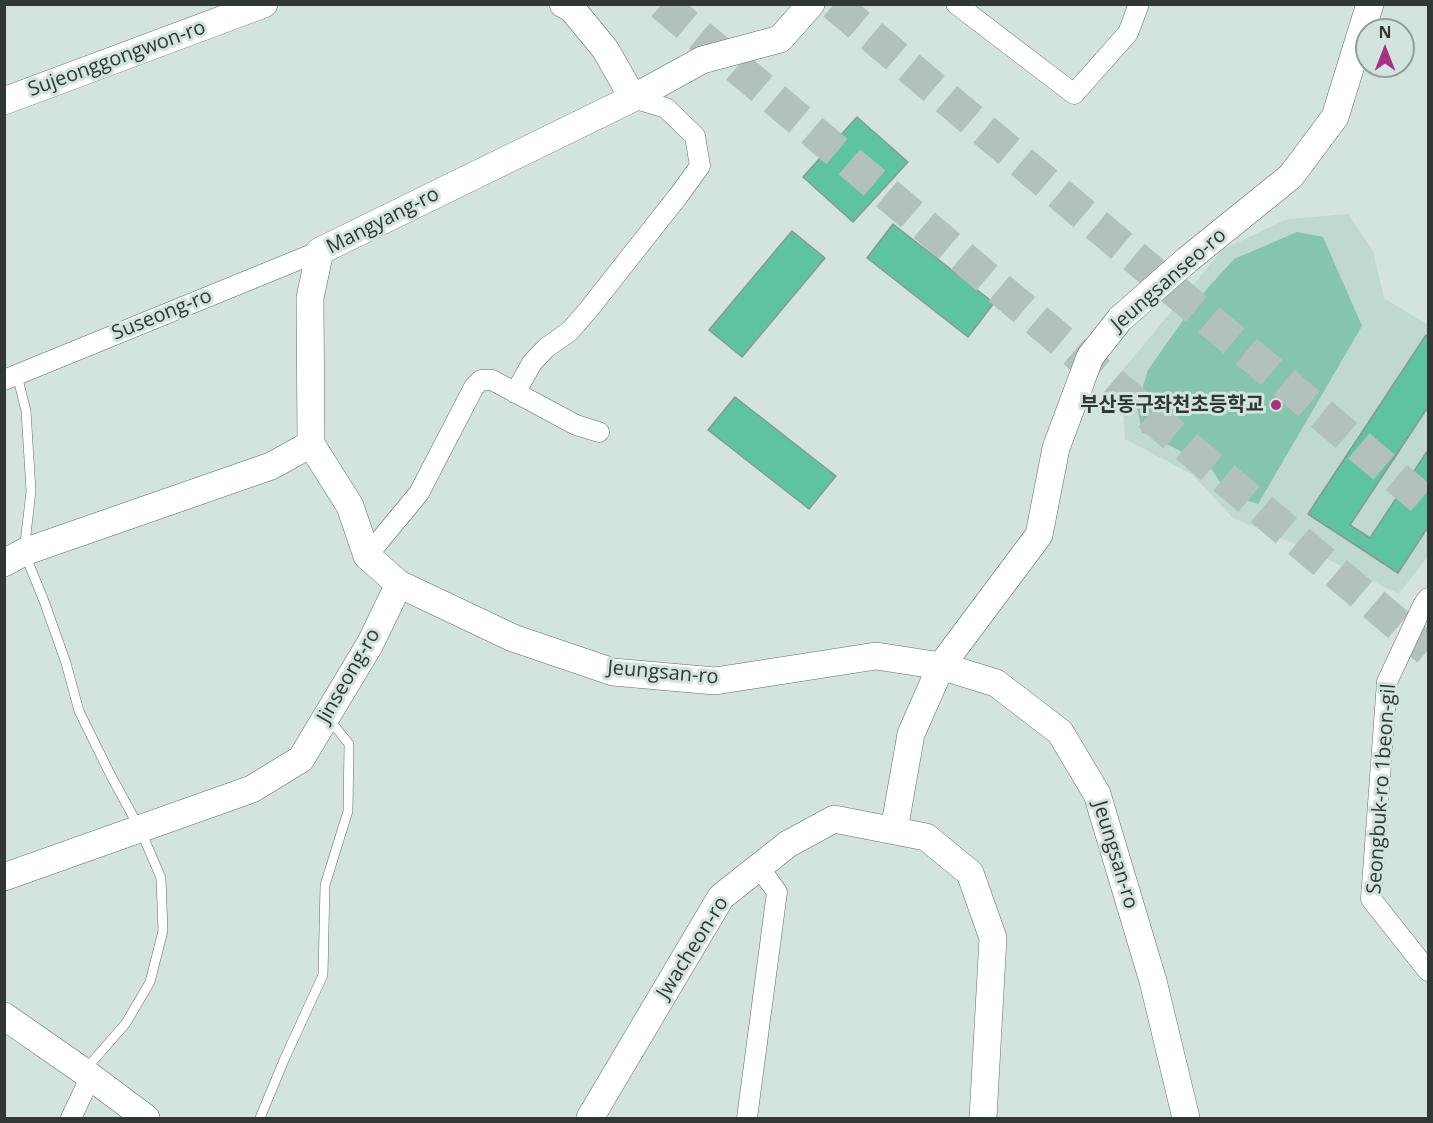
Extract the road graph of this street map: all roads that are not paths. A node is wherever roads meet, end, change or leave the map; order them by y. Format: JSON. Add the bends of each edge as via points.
{"nodes":[{"id":1,"x":264,"y":4,"type":"edge"},
{"id":2,"x":563,"y":4,"type":"edge"},
{"id":3,"x":811,"y":4,"type":"edge"},
{"id":4,"x":956,"y":4,"type":"edge"},
{"id":5,"x":1139,"y":4,"type":"edge"},
{"id":6,"x":1370,"y":4,"type":"edge"},
{"id":7,"x":633,"y":98,"type":"junction"},
{"id":8,"x":4,"y":101,"type":"edge"},
{"id":9,"x":320,"y":251,"type":"junction"},
{"id":10,"x":11,"y":378,"type":"edge"},
{"id":11,"x":515,"y":393,"type":"junction"},
{"id":12,"x":599,"y":432,"type":"dead end"},
{"id":13,"x":311,"y":444,"type":"junction"},
{"id":14,"x":368,"y":556,"type":"junction"},
{"id":15,"x":14,"y":557,"type":"edge"},
{"id":16,"x":399,"y":584,"type":"junction"},
{"id":17,"x":1428,"y":598,"type":"edge"},
{"id":18,"x":941,"y":666,"type":"junction"},
{"id":19,"x":327,"y":716,"type":"junction"},
{"id":20,"x":140,"y":829,"type":"junction"},
{"id":21,"x":894,"y":830,"type":"junction"},
{"id":22,"x":759,"y":867,"type":"junction"},
{"id":23,"x":4,"y":877,"type":"edge"},
{"id":24,"x":1428,"y":971,"type":"edge"},
{"id":25,"x":4,"y":1016,"type":"edge"},
{"id":26,"x":87,"y":1075,"type":"junction"},
{"id":27,"x":71,"y":1119,"type":"edge"},
{"id":28,"x":146,"y":1119,"type":"edge"},
{"id":29,"x":260,"y":1119,"type":"edge"},
{"id":30,"x":590,"y":1119,"type":"edge"},
{"id":31,"x":747,"y":1119,"type":"edge"},
{"id":32,"x":983,"y":1119,"type":"edge"},
{"id":33,"x":1186,"y":1119,"type":"edge"}],
"edges":[{"from":1,"to":8,"type":"main road","name":"Sujeonggongwon-ro"},
{"from":2,"to":7,"type":"main road","via":[[572,9],[605,49]]},
{"from":3,"to":7,"type":"main road","name":"Mangyang-ro","via":[[780,39],[702,60]]},
{"from":4,"to":5,"type":"street","via":[[1074,94],[1128,33]]},
{"from":6,"to":18,"type":"main road","name":"Jeungsanseo-ro","via":[[1335,117],[1291,176],[1120,319],[1090,357],[1056,448],[1039,536]]},
{"from":7,"to":9,"type":"main road","name":"Mangyang-ro"},
{"from":7,"to":11,"type":"street","via":[[666,108],[695,136],[700,166],[589,309],[532,363]]},
{"from":9,"to":10,"type":"street","name":"Suseong-ro"},
{"from":9,"to":13,"type":"main road","name":"Mangyang-ro","via":[[310,298]]},
{"from":10,"to":15,"type":"lane","via":[[26,411],[31,491]]},
{"from":11,"to":12,"type":"street","via":[[576,425]]},
{"from":11,"to":14,"type":"street","via":[[492,380],[481,380],[474,387],[419,493]]},
{"from":13,"to":14,"type":"main road","via":[[350,506]]},
{"from":13,"to":15,"type":"main road","via":[[271,466]]},
{"from":14,"to":16,"type":"main road"},
{"from":15,"to":20,"type":"lane","via":[[44,601],[79,711]]},
{"from":16,"to":18,"type":"main road","name":"Jeungsan-ro","via":[[513,638],[613,672],[715,681],[876,656]]},
{"from":16,"to":19,"type":"main road","name":"Jinseong-ro"},
{"from":17,"to":24,"type":"street","name":"Seongbuk-ro 1beon-gil","via":[[1387,682],[1371,899]]},
{"from":18,"to":21,"type":"main road","via":[[911,734]]},
{"from":18,"to":33,"type":"main road","name":"Jeungsan-ro","via":[[996,683],[1060,732],[1096,794],[1153,981]]},
{"from":19,"to":20,"type":"main road","name":"Jinseong-ro","via":[[301,759],[252,789]]},
{"from":19,"to":29,"type":"lane","via":[[349,744],[348,811],[325,885],[323,975]]},
{"from":20,"to":23,"type":"main road","name":"Jinseong-ro"},
{"from":20,"to":26,"type":"lane","via":[[161,878],[163,931],[150,982],[126,1023]]},
{"from":21,"to":22,"type":"main road","name":"Jwacheon-ro","via":[[834,819],[788,844]]},
{"from":21,"to":32,"type":"main road","name":"Jwacheon-ro","via":[[926,837],[970,873],[993,938]]},
{"from":22,"to":30,"type":"main road","name":"Jwacheon-ro","via":[[721,897]]},
{"from":22,"to":31,"type":"street","via":[[777,892]]},
{"from":25,"to":26,"type":"main road"},
{"from":26,"to":27,"type":"street"},
{"from":26,"to":28,"type":"main road"}]}
